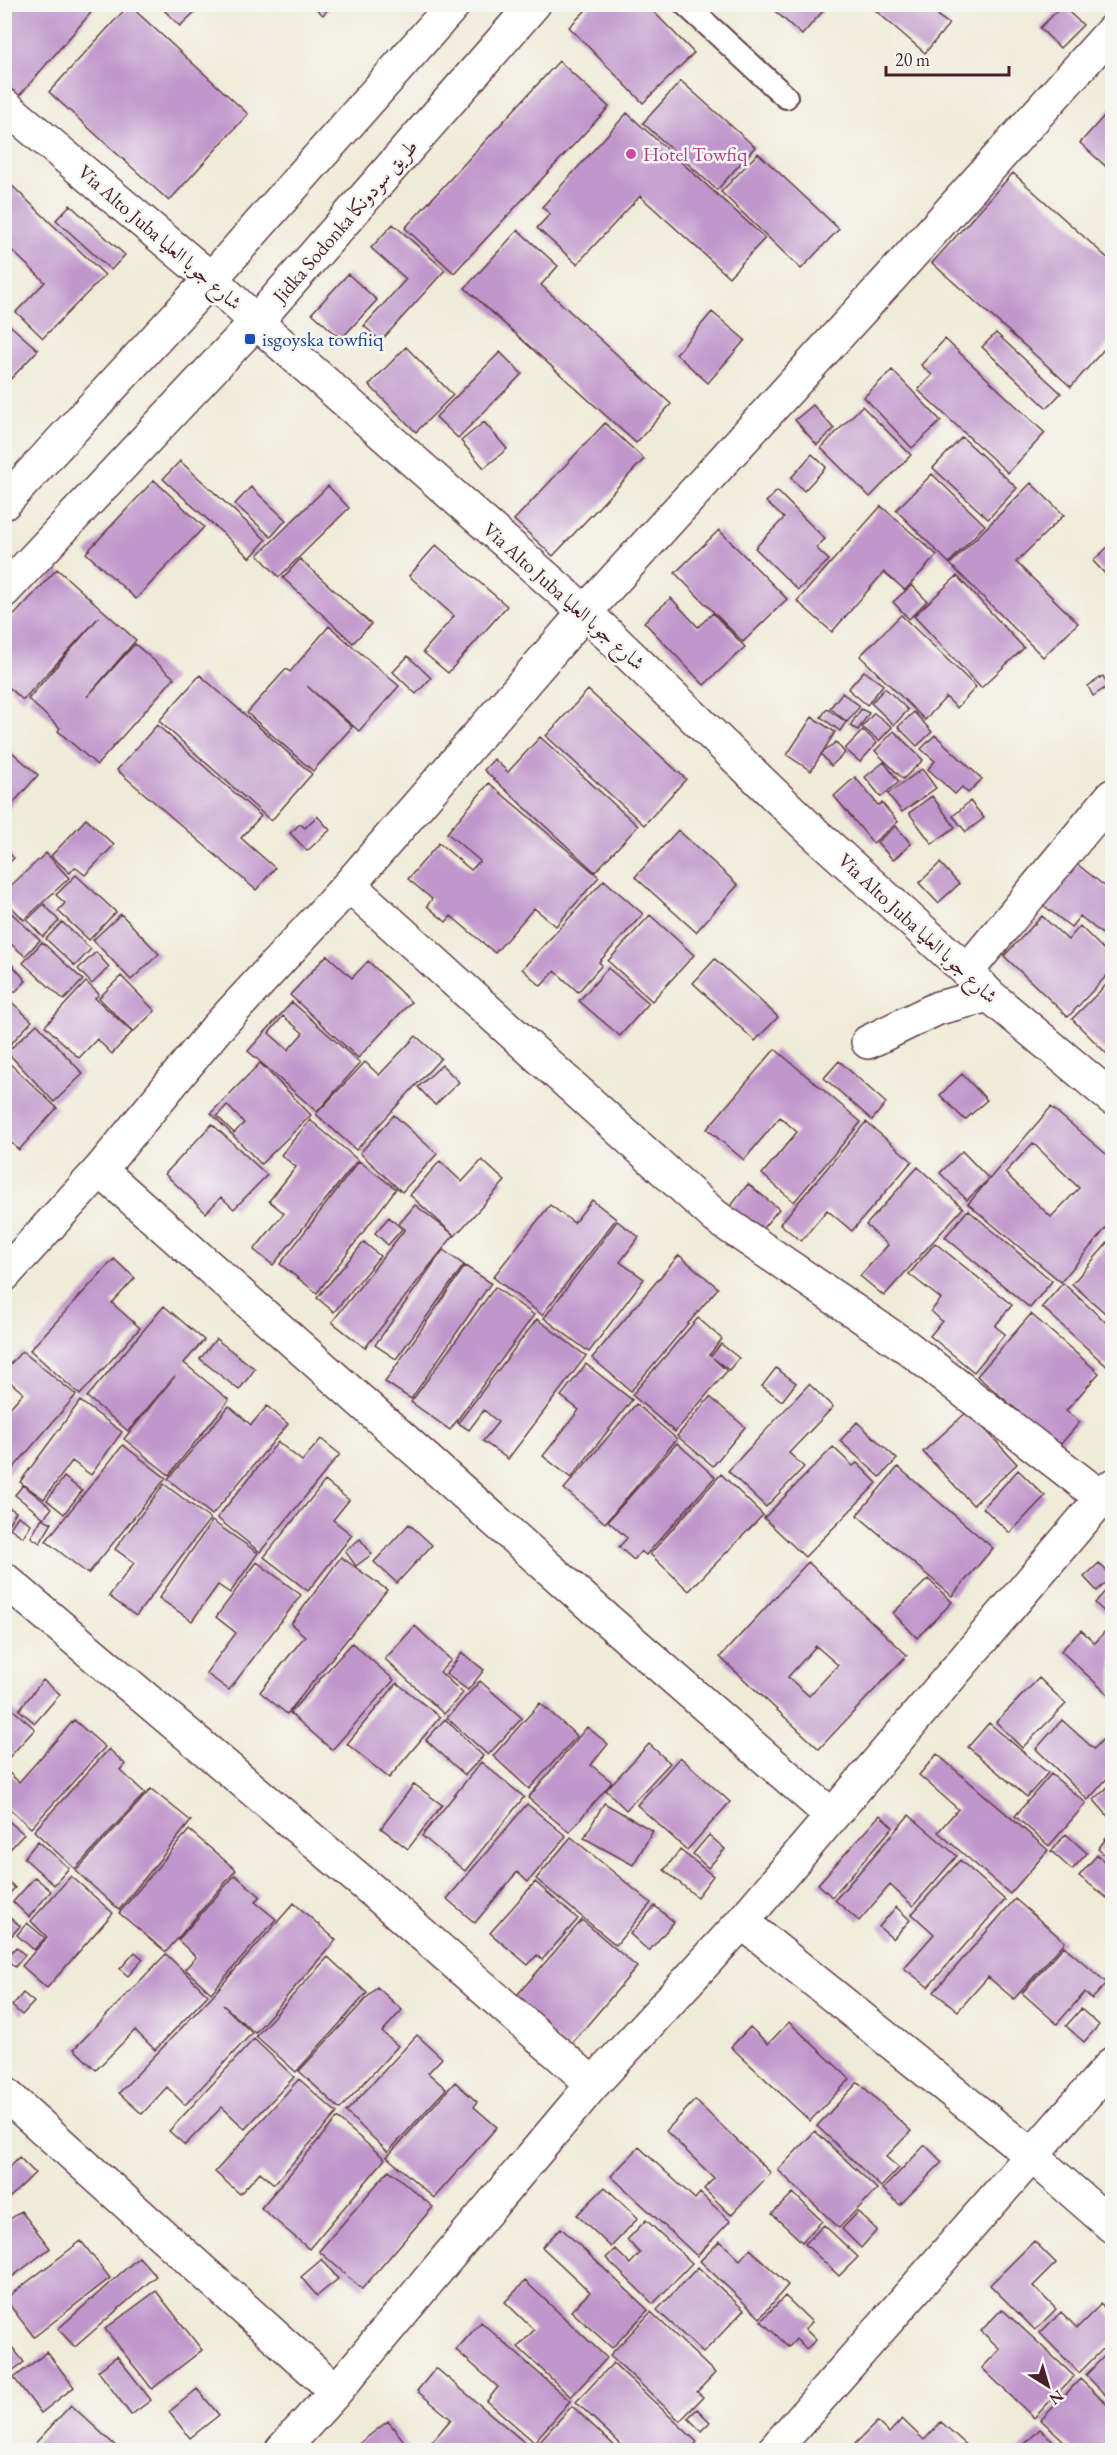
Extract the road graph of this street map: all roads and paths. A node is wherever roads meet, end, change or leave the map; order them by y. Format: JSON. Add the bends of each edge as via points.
{"nodes":[{"id":1,"x":454,"y":4,"type":"edge"},
{"id":2,"x":534,"y":4,"type":"edge"},
{"id":3,"x":685,"y":4,"type":"edge"},
{"id":4,"x":1113,"y":31,"type":"edge"},
{"id":5,"x":786,"y":97,"type":"dead end"},
{"id":6,"x":4,"y":105,"type":"edge"},
{"id":7,"x":211,"y":279,"type":"junction"},
{"id":8,"x":256,"y":322,"type":"junction"},
{"id":9,"x":4,"y":503,"type":"edge"},
{"id":10,"x":4,"y":591,"type":"edge"},
{"id":11,"x":585,"y":612,"type":"junction"},
{"id":12,"x":1113,"y":796,"type":"edge"},
{"id":13,"x":349,"y":885,"type":"junction"},
{"id":14,"x":967,"y":971,"type":"junction"},
{"id":15,"x":989,"y":995,"type":"junction"},
{"id":16,"x":868,"y":1042,"type":"dead end"},
{"id":17,"x":1113,"y":1098,"type":"edge"},
{"id":18,"x":100,"y":1170,"type":"junction"},
{"id":19,"x":4,"y":1275,"type":"edge"},
{"id":20,"x":1107,"y":1492,"type":"edge"},
{"id":21,"x":4,"y":1579,"type":"edge"},
{"id":22,"x":831,"y":1815,"type":"junction"},
{"id":23,"x":742,"y":1922,"type":"junction"},
{"id":24,"x":1113,"y":2064,"type":"edge"},
{"id":25,"x":593,"y":2084,"type":"junction"},
{"id":26,"x":4,"y":2093,"type":"edge"},
{"id":27,"x":1031,"y":2155,"type":"junction"},
{"id":28,"x":1113,"y":2226,"type":"edge"},
{"id":29,"x":336,"y":2391,"type":"junction"},
{"id":30,"x":282,"y":2451,"type":"edge"},
{"id":31,"x":774,"y":2451,"type":"edge"}],
"edges":[{"from":1,"to":7,"type":"street"},
{"from":2,"to":8,"type":"street","name":"Jidka Sodonka طريق سودونكا"},
{"from":3,"to":5,"type":"lane"},
{"from":4,"to":11,"type":"street"},
{"from":6,"to":7,"type":"street","name":"Via Alto Juba شارع جوبا العليا"},
{"from":7,"to":8,"type":"street","name":"Via Alto Juba شارع جوبا العليا"},
{"from":7,"to":9,"type":"street"},
{"from":8,"to":10,"type":"street","name":"Jidka Sodonka طريق سودونكا"},
{"from":8,"to":11,"type":"street","name":"Via Alto Juba شارع جوبا العليا"},
{"from":11,"to":13,"type":"street"},
{"from":11,"to":14,"type":"street","name":"Via Alto Juba شارع جوبا العليا","via":[[811,830]]},
{"from":12,"to":14,"type":"street"},
{"from":13,"to":18,"type":"street","via":[[216,1029]]},
{"from":13,"to":20,"type":"street","via":[[716,1216],[907,1347]]},
{"from":14,"to":15,"type":"street","name":"Via Alto Juba شارع جوبا العليا"},
{"from":15,"to":16,"type":"street","via":[[938,1008]]},
{"from":15,"to":17,"type":"street","name":"Via Alto Juba شارع جوبا العليا"},
{"from":18,"to":19,"type":"street"},
{"from":18,"to":22,"type":"street"},
{"from":20,"to":22,"type":"street"},
{"from":21,"to":25,"type":"street","via":[[381,1898]]},
{"from":22,"to":23,"type":"street"},
{"from":23,"to":25,"type":"street"},
{"from":23,"to":27,"type":"street"},
{"from":24,"to":27,"type":"street"},
{"from":25,"to":29,"type":"street"},
{"from":26,"to":29,"type":"street"},
{"from":27,"to":28,"type":"street"},
{"from":27,"to":31,"type":"street"},
{"from":29,"to":30,"type":"street"}]}
